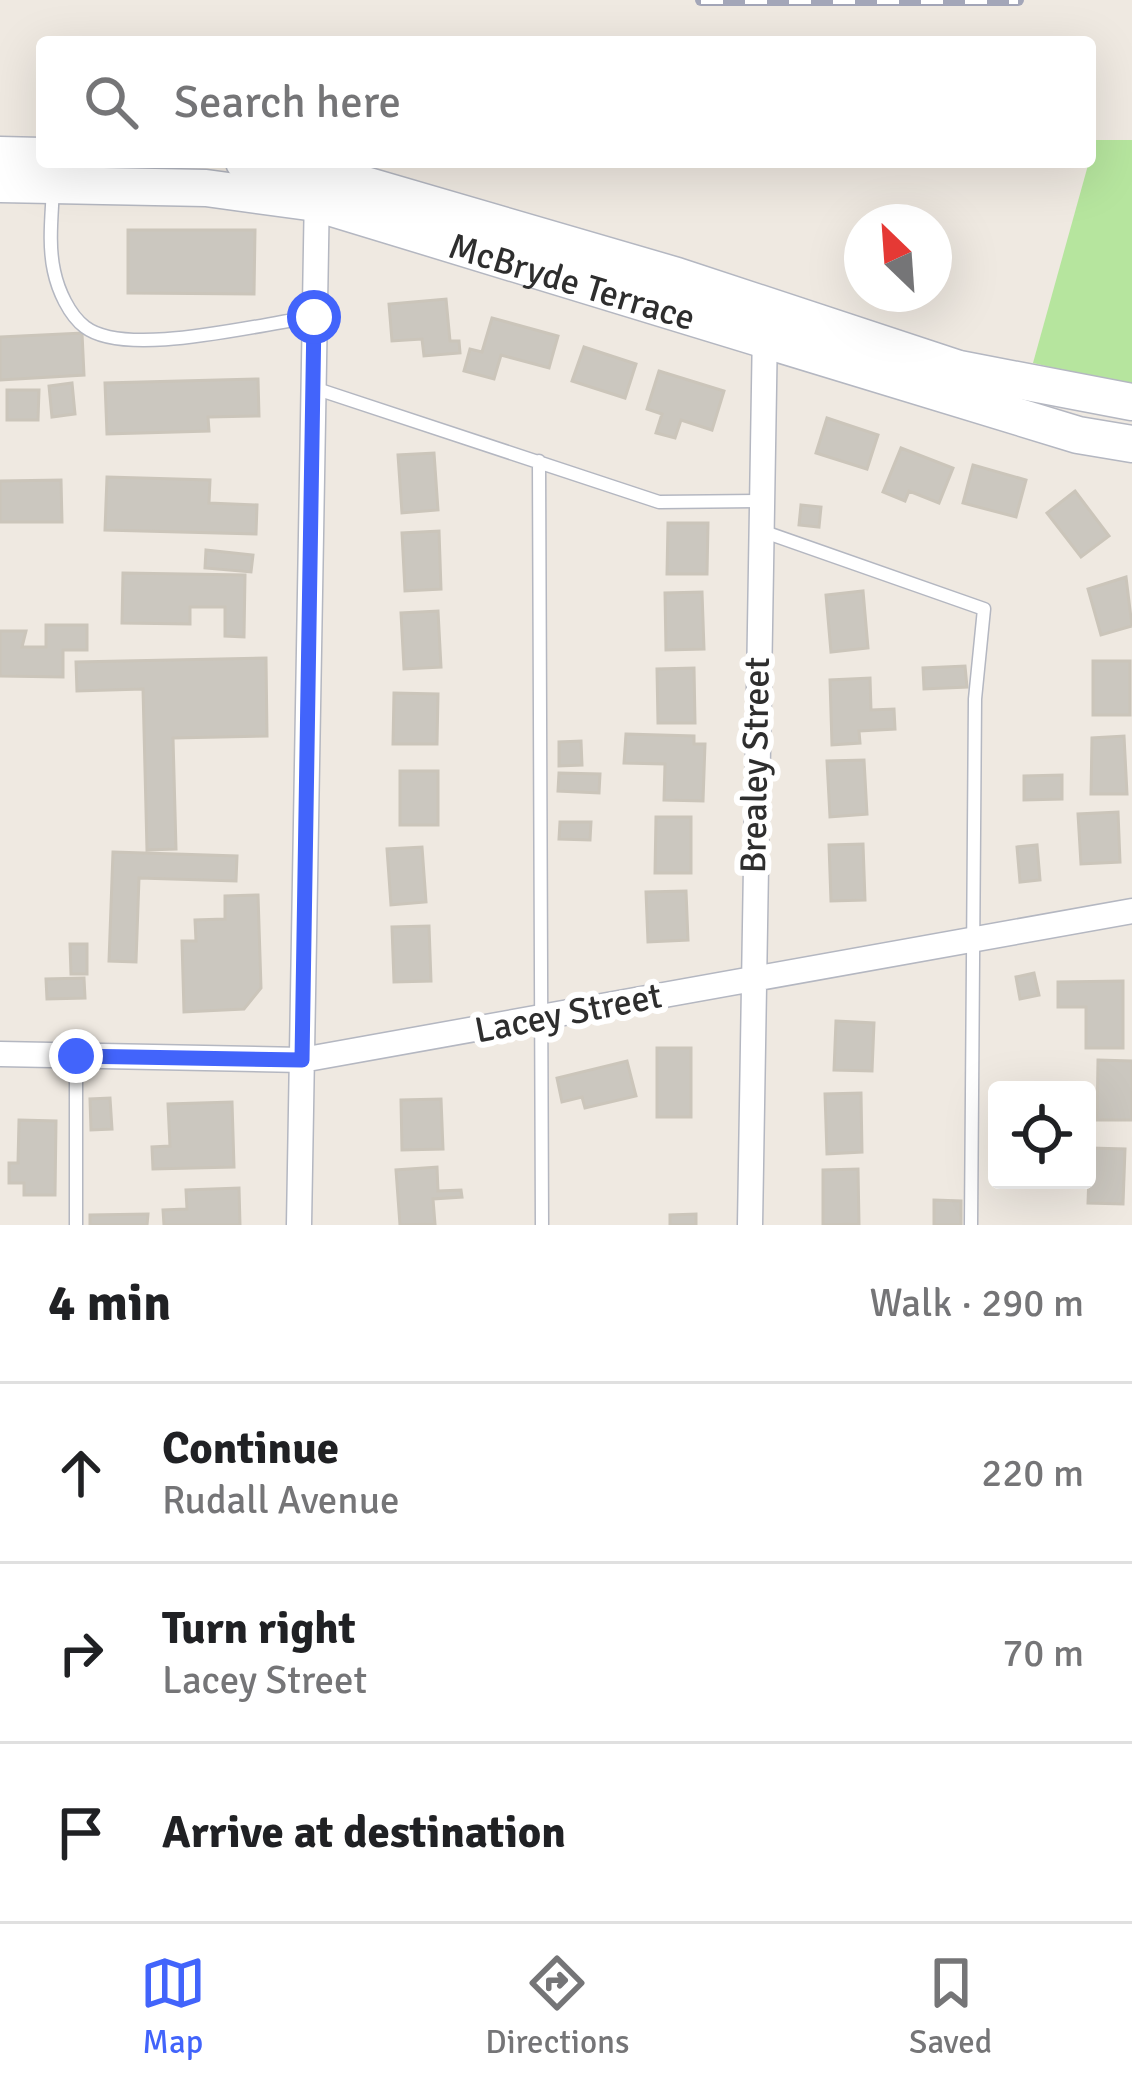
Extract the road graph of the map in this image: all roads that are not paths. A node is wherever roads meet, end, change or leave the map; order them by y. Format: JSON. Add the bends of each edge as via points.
{"nodes":[{"id":1,"x":0,"y":155,"type":"edge"},
{"id":2,"x":36,"y":166,"type":"edge"},
{"id":3,"x":262,"y":168,"type":"edge"},
{"id":4,"x":47,"y":170,"type":"edge"},
{"id":5,"x":0,"y":184,"type":"edge"},
{"id":6,"x":317,"y":187,"type":"junction"},
{"id":7,"x":314,"y":317,"type":"junction"},
{"id":8,"x":767,"y":323,"type":"junction"},
{"id":9,"x":313,"y":388,"type":"junction"},
{"id":10,"x":1132,"y":402,"type":"edge"},
{"id":11,"x":1132,"y":443,"type":"edge"},
{"id":12,"x":539,"y":461,"type":"junction"},
{"id":13,"x":758,"y":502,"type":"junction"},
{"id":14,"x":758,"y":529,"type":"junction"},
{"id":15,"x":1132,"y":911,"type":"edge"},
{"id":16,"x":973,"y":939,"type":"junction"},
{"id":17,"x":751,"y":977,"type":"junction"},
{"id":18,"x":544,"y":1015,"type":"junction"},
{"id":19,"x":0,"y":1054,"type":"edge"},
{"id":20,"x":76,"y":1056,"type":"junction"},
{"id":21,"x":302,"y":1060,"type":"junction"},
{"id":22,"x":76,"y":1225,"type":"edge"},
{"id":23,"x":299,"y":1225,"type":"edge"},
{"id":24,"x":542,"y":1225,"type":"edge"},
{"id":25,"x":749,"y":1225,"type":"edge"},
{"id":26,"x":970,"y":1225,"type":"edge"}],
"edges":[{"from":1,"to":2,"type":"main road","name":"McBryde Terrace"},
{"from":3,"to":6,"type":"main road","name":"McBryde Terrace"},
{"from":4,"to":5,"type":"main road","name":"McBryde Terrace"},
{"from":4,"to":6,"type":"main road","name":"McBryde Terrace","via":[[206,188]]},
{"from":4,"to":7,"type":"lane","via":[[54,271],[87,330],[169,338]]},
{"from":6,"to":7,"type":"street"},
{"from":6,"to":8,"type":"main road","name":"McBryde Terrace"},
{"from":7,"to":9,"type":"street"},
{"from":8,"to":10,"type":"main road","name":"McBryde Terrace"},
{"from":8,"to":11,"type":"main road","name":"McBryde Terrace","via":[[1078,435]]},
{"from":8,"to":13,"type":"street","name":"Brealey Street"},
{"from":9,"to":12,"type":"lane"},
{"from":9,"to":21,"type":"street"},
{"from":12,"to":13,"type":"lane","via":[[659,502]]},
{"from":12,"to":18,"type":"lane"},
{"from":13,"to":14,"type":"street","name":"Brealey Street"},
{"from":14,"to":16,"type":"lane","via":[[984,609]]},
{"from":14,"to":17,"type":"street","name":"Brealey Street"},
{"from":15,"to":16,"type":"street","name":"Lacey Street"},
{"from":16,"to":17,"type":"street","name":"Lacey Street"},
{"from":16,"to":26,"type":"lane"},
{"from":17,"to":18,"type":"street","name":"Lacey Street"},
{"from":17,"to":25,"type":"street","name":"Brealey Street"},
{"from":18,"to":21,"type":"street","name":"Lacey Street"},
{"from":18,"to":24,"type":"lane"},
{"from":19,"to":20,"type":"street","name":"Lacey Street"},
{"from":20,"to":21,"type":"street","name":"Lacey Street"},
{"from":20,"to":22,"type":"lane"},
{"from":21,"to":23,"type":"street"}]}
